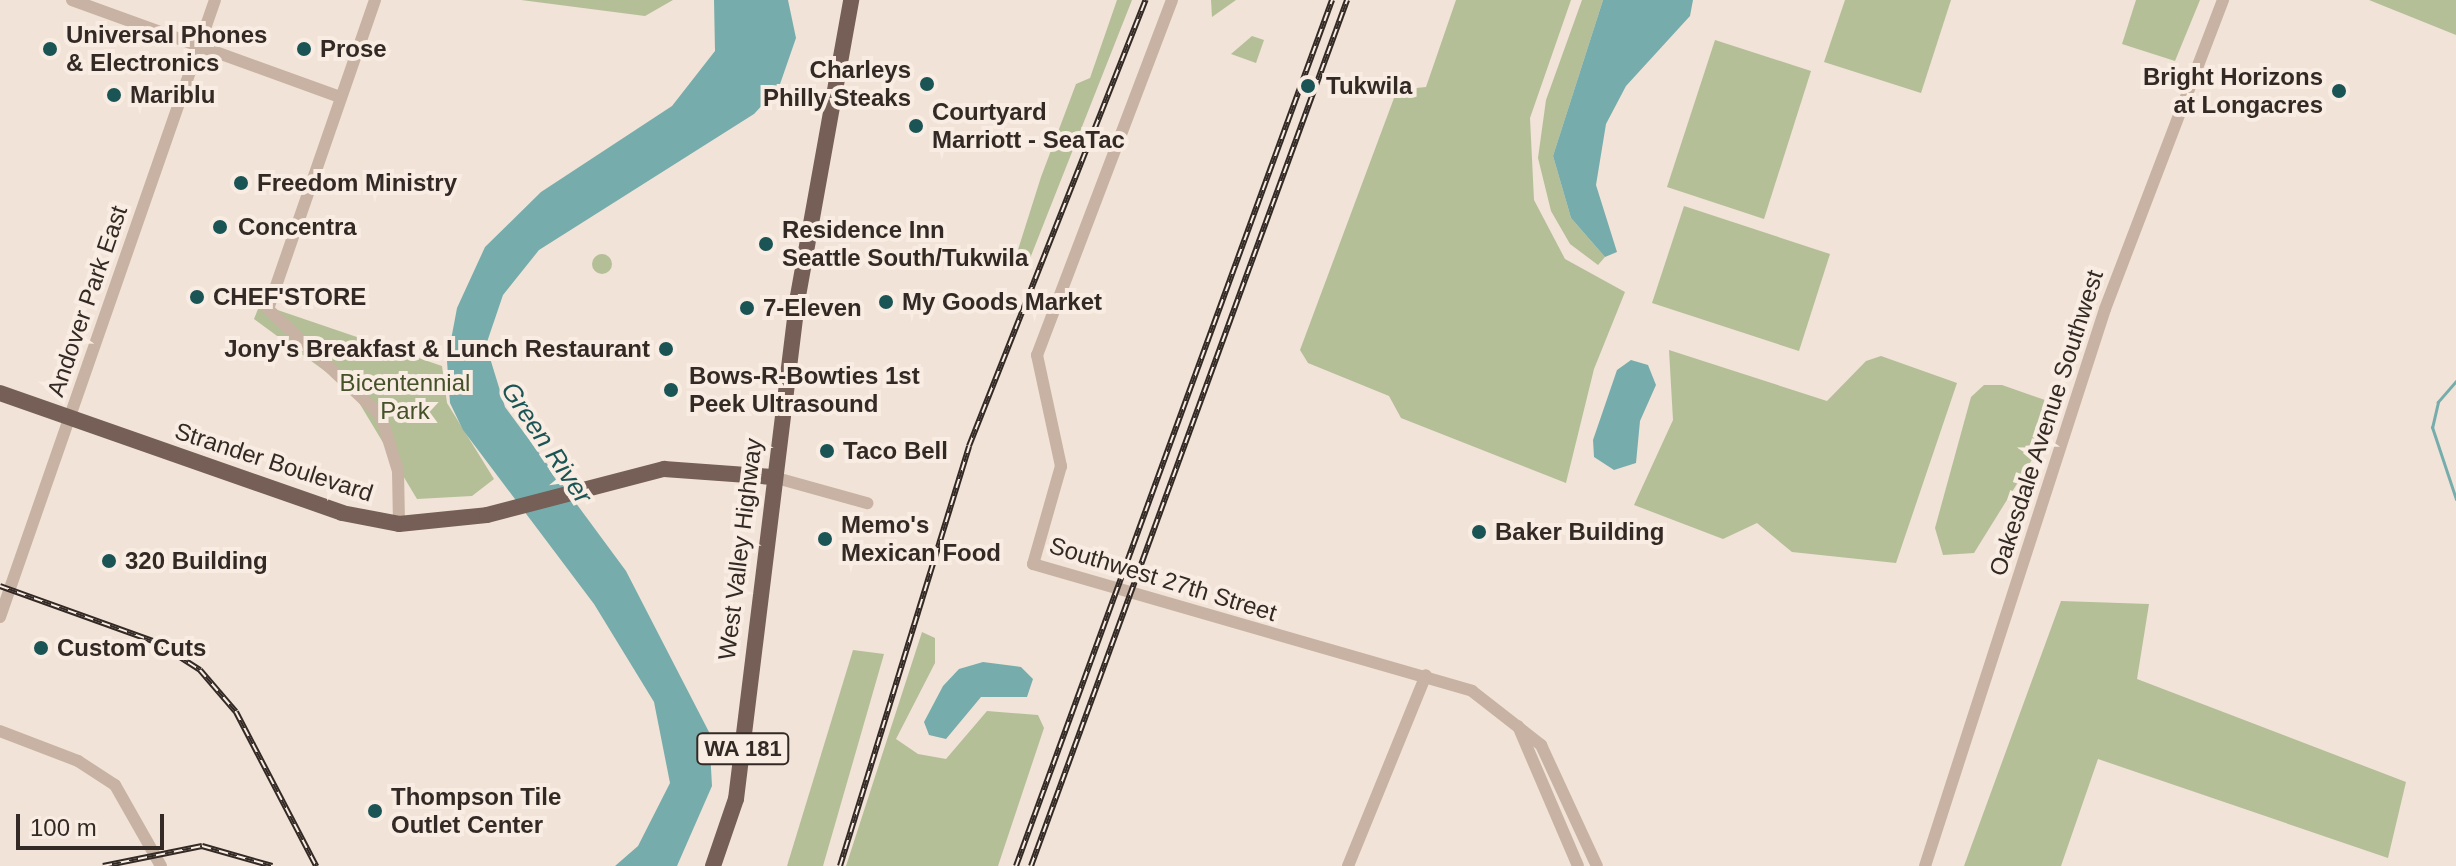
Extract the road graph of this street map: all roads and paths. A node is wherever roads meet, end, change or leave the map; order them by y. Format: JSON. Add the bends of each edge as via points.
{"nodes":[{"id":1,"x":72,"y":0,"type":"edge"},
{"id":2,"x":215,"y":0,"type":"edge"},
{"id":3,"x":375,"y":0,"type":"edge"},
{"id":4,"x":851,"y":0,"type":"edge"},
{"id":5,"x":1172,"y":0,"type":"edge"},
{"id":6,"x":2223,"y":0,"type":"edge"},
{"id":7,"x":200,"y":46,"type":"junction"},
{"id":8,"x":337,"y":96,"type":"junction"},
{"id":9,"x":0,"y":393,"type":"edge"},
{"id":10,"x":70,"y":418,"type":"junction"},
{"id":11,"x":773,"y":477,"type":"junction"},
{"id":12,"x":867,"y":503,"type":"dead end"},
{"id":13,"x":399,"y":524,"type":"junction"},
{"id":14,"x":0,"y":617,"type":"edge"},
{"id":15,"x":1426,"y":675,"type":"junction"},
{"id":16,"x":1518,"y":726,"type":"junction"},
{"id":17,"x":0,"y":731,"type":"edge"},
{"id":18,"x":161,"y":866,"type":"edge"},
{"id":19,"x":713,"y":866,"type":"edge"},
{"id":20,"x":1348,"y":866,"type":"edge"},
{"id":21,"x":1578,"y":866,"type":"edge"},
{"id":22,"x":1597,"y":866,"type":"edge"},
{"id":23,"x":1925,"y":866,"type":"edge"}],
"edges":[{"from":1,"to":7,"type":"street"},
{"from":2,"to":7,"type":"street","name":"Andover Park East"},
{"from":3,"to":8,"type":"street"},
{"from":4,"to":11,"type":"main road","name":"West Valley Highway","number":"WA 181"},
{"from":5,"to":15,"type":"street","name":"Southwest 27th Street","via":[[1057,300],[1037,377],[1061,466],[1033,564]]},
{"from":6,"to":23,"type":"street","name":"Oakesdale Avenue Southwest","via":[[2105,309]]},
{"from":7,"to":8,"type":"street"},
{"from":7,"to":10,"type":"street","name":"Andover Park East"},
{"from":8,"to":13,"type":"street","via":[[268,309],[313,351],[329,351],[346,378],[372,401],[393,442]]},
{"from":9,"to":10,"type":"main road","name":"Strander Boulevard"},
{"from":10,"to":13,"type":"main road","name":"Strander Boulevard","via":[[342,513]]},
{"from":10,"to":14,"type":"street","name":"Andover Park East"},
{"from":11,"to":12,"type":"street","name":"Strander Boulevard"},
{"from":11,"to":13,"type":"main road","name":"Strander Boulevard","via":[[664,469],[487,515]]},
{"from":11,"to":19,"type":"main road","name":"West Valley Highway","number":"WA 181","via":[[743,757]]},
{"from":15,"to":16,"type":"street","name":"Southwest 27th Street","via":[[1472,691]]},
{"from":15,"to":20,"type":"street"},
{"from":16,"to":21,"type":"street","name":"Southwest 27th Street"},
{"from":16,"to":22,"type":"street","name":"Southwest 27th Street","via":[[1551,760]]},
{"from":17,"to":18,"type":"street","via":[[78,761],[115,785]]}]}
